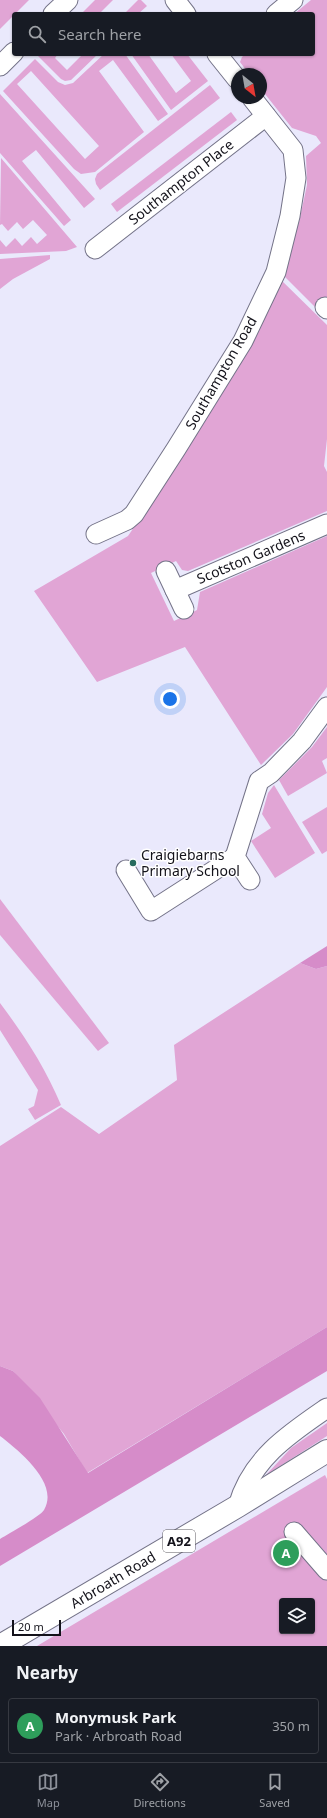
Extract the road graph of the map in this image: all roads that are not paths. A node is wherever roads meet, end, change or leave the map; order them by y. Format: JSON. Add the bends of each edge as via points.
{"nodes":[{"id":1,"x":68,"y":0,"type":"edge"},
{"id":2,"x":175,"y":0,"type":"edge"},
{"id":3,"x":293,"y":0,"type":"edge"},
{"id":4,"x":55,"y":12,"type":"edge"},
{"id":5,"x":184,"y":12,"type":"edge"},
{"id":6,"x":278,"y":12,"type":"edge"},
{"id":7,"x":12,"y":54,"type":"edge"},
{"id":8,"x":222,"y":56,"type":"edge"},
{"id":9,"x":0,"y":66,"type":"edge"},
{"id":10,"x":231,"y":70,"type":"edge"},
{"id":11,"x":257,"y":104,"type":"edge"},
{"id":12,"x":266,"y":116,"type":"junction"},
{"id":13,"x":95,"y":249,"type":"dead end"},
{"id":14,"x":327,"y":524,"type":"edge"},
{"id":15,"x":96,"y":534,"type":"dead end"},
{"id":16,"x":166,"y":572,"type":"dead end"},
{"id":17,"x":175,"y":590,"type":"junction"},
{"id":18,"x":184,"y":609,"type":"dead end"},
{"id":19,"x":327,"y":707,"type":"edge"},
{"id":20,"x":235,"y":857,"type":"junction"},
{"id":21,"x":126,"y":870,"type":"dead end"},
{"id":22,"x":250,"y":880,"type":"dead end"},
{"id":23,"x":327,"y":1408,"type":"edge"},
{"id":24,"x":327,"y":1451,"type":"edge"},
{"id":25,"x":238,"y":1506,"type":"junction"},
{"id":26,"x":294,"y":1532,"type":"dead end"},
{"id":27,"x":327,"y":1570,"type":"edge"},
{"id":28,"x":0,"y":1646,"type":"edge"}],
"edges":[{"from":1,"to":4,"type":"street"},
{"from":2,"to":5,"type":"street"},
{"from":3,"to":6,"type":"street"},
{"from":7,"to":9,"type":"street"},
{"from":8,"to":10,"type":"street"},
{"from":11,"to":12,"type":"street","name":"Southampton Road"},
{"from":12,"to":13,"type":"street","name":"Southampton Place"},
{"from":12,"to":15,"type":"street","name":"Southampton Road","via":[[293,150],[296,178],[290,216],[276,272],[243,341],[134,514],[127,520]]},
{"from":14,"to":17,"type":"street","name":"Scotston Gardens"},
{"from":16,"to":17,"type":"street"},
{"from":17,"to":18,"type":"street"},
{"from":19,"to":20,"type":"street","via":[[302,741],[260,781]]},
{"from":20,"to":21,"type":"street","via":[[151,911]]},
{"from":20,"to":22,"type":"street"},
{"from":23,"to":25,"type":"street","via":[[289,1434],[261,1461],[243,1489]]},
{"from":24,"to":25,"type":"main road","name":"Arbroath Road","number":"A92"},
{"from":25,"to":28,"type":"main road","name":"Arbroath Road","number":"A92"},
{"from":26,"to":27,"type":"street"}]}
